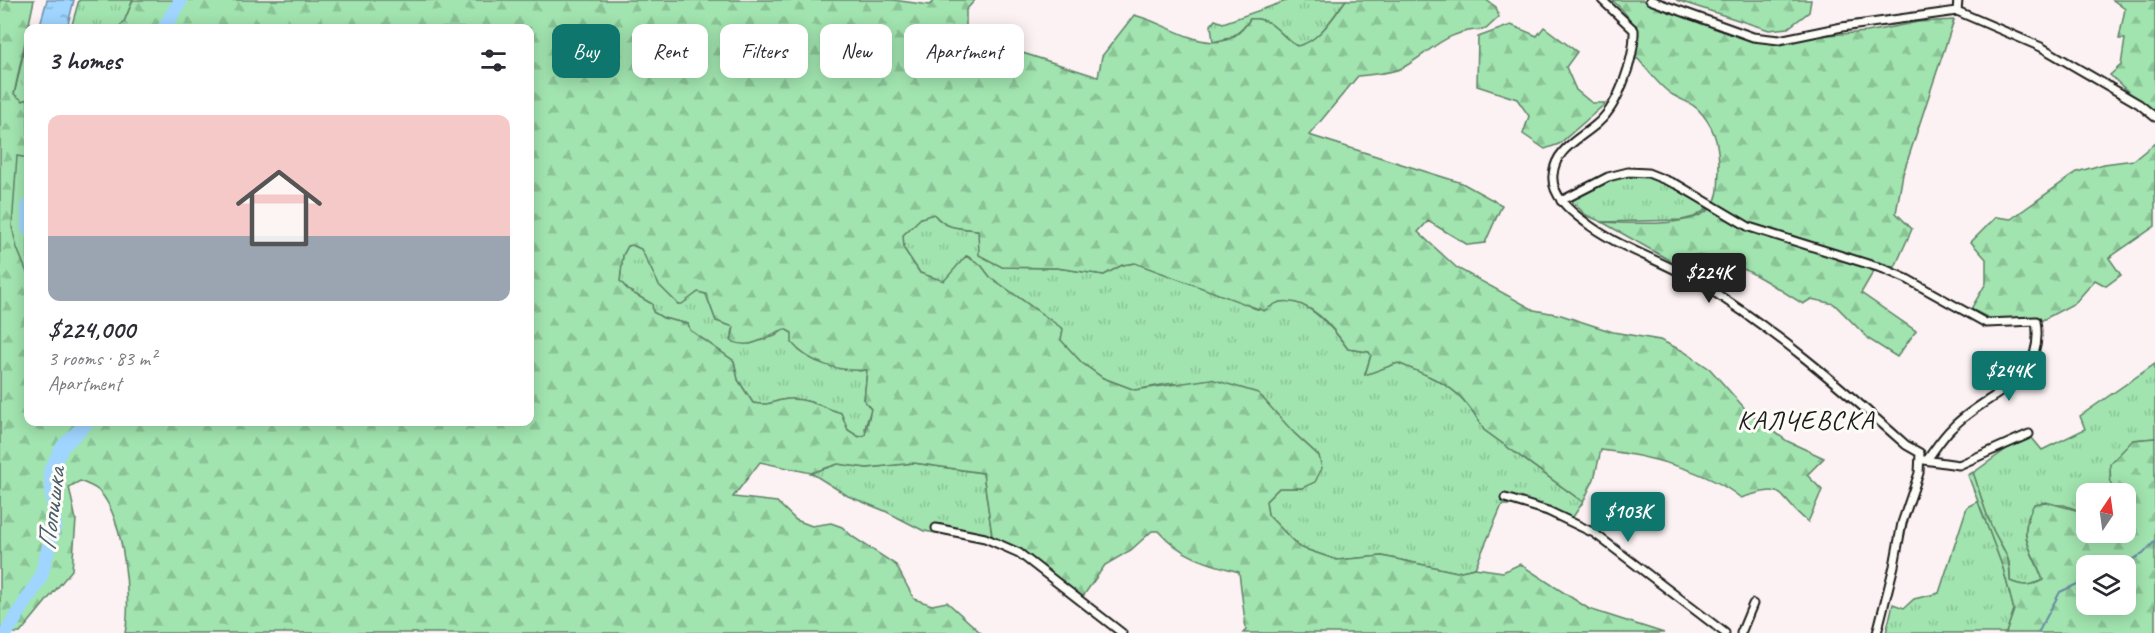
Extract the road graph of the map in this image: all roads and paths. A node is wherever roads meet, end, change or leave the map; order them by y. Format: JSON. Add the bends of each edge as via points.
{"nodes":[{"id":1,"x":1602,"y":0,"type":"edge"},
{"id":2,"x":1650,"y":0,"type":"edge"},
{"id":3,"x":1958,"y":0,"type":"edge"},
{"id":4,"x":1957,"y":11,"type":"junction"},
{"id":5,"x":2155,"y":117,"type":"edge"},
{"id":6,"x":1561,"y":201,"type":"junction"},
{"id":7,"x":2029,"y":434,"type":"dead end"},
{"id":8,"x":1924,"y":460,"type":"junction"},
{"id":9,"x":1505,"y":498,"type":"dead end"},
{"id":10,"x":936,"y":528,"type":"dead end"},
{"id":11,"x":1753,"y":604,"type":"dead end"},
{"id":12,"x":1122,"y":633,"type":"edge"},
{"id":13,"x":1725,"y":633,"type":"edge"},
{"id":14,"x":1741,"y":633,"type":"edge"},
{"id":15,"x":1877,"y":633,"type":"edge"}],
"edges":[{"from":1,"to":6,"type":"street","via":[[1631,26],[1634,36],[1614,105],[1566,147],[1554,166],[1553,182]]},
{"from":2,"to":4,"type":"street","via":[[1753,37],[1779,40]]},
{"from":3,"to":4,"type":"street"},
{"from":4,"to":5,"type":"street","via":[[2041,47]]},
{"from":6,"to":8,"type":"street","via":[[1586,224],[1696,281],[1743,311]]},
{"from":6,"to":8,"type":"street","via":[[1608,177],[1648,173],[1678,185],[1749,227],[1884,269],[1986,323],[2036,321],[2039,341],[2031,363],[2013,383],[1953,427]]},
{"from":7,"to":8,"type":"street","via":[[1959,465]]},
{"from":8,"to":15,"type":"street","via":[[1902,523]]},
{"from":9,"to":13,"type":"street","via":[[1548,511],[1594,533]]},
{"from":10,"to":12,"type":"street","via":[[986,538],[1018,553]]},
{"from":11,"to":14,"type":"street"}]}
